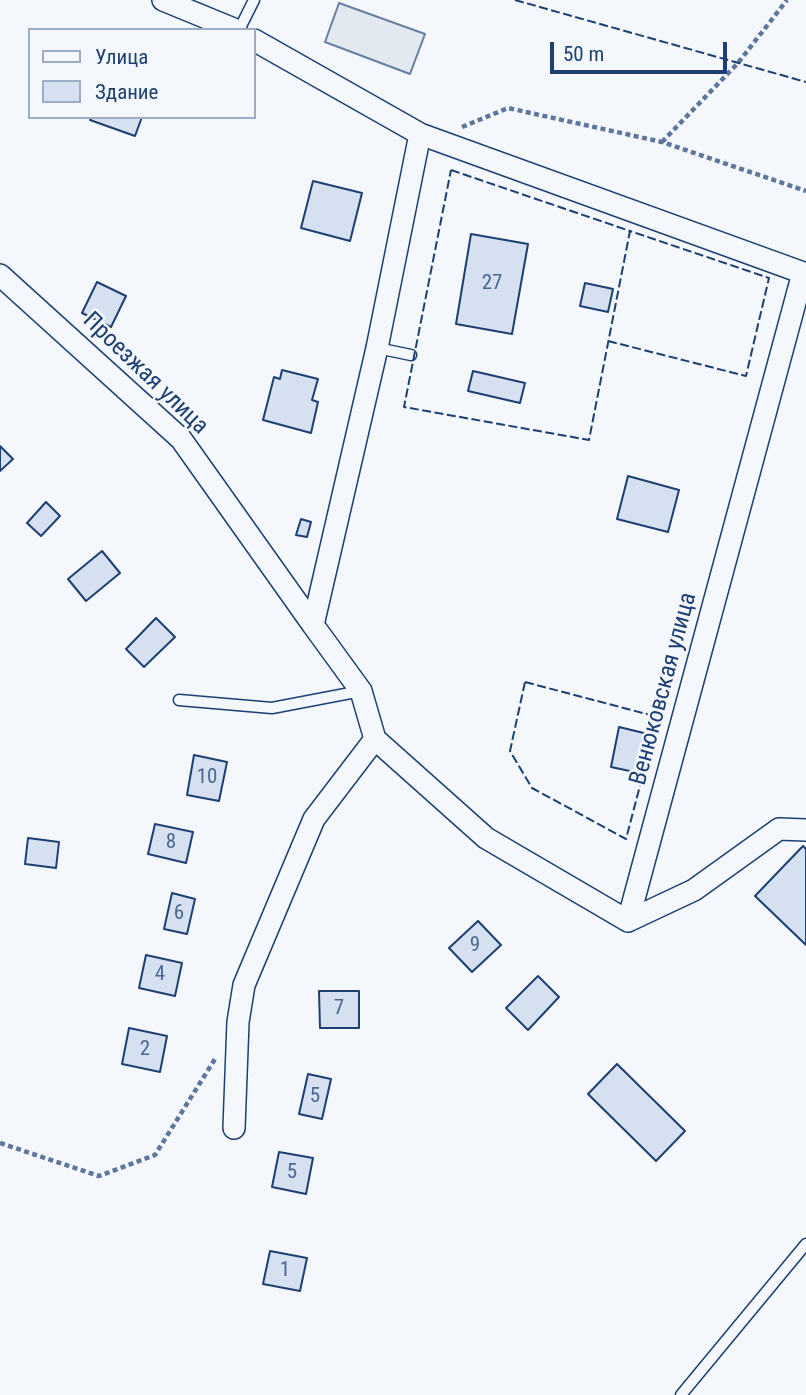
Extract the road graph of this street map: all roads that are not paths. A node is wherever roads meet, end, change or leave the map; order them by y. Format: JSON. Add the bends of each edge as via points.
{"nodes":[{"id":1,"x":163,"y":0,"type":"edge"},
{"id":2,"x":254,"y":0,"type":"edge"},
{"id":3,"x":232,"y":28,"type":"edge"},
{"id":4,"x":238,"y":28,"type":"edge"},
{"id":5,"x":256,"y":41,"type":"edge"},
{"id":6,"x":420,"y":134,"type":"junction"},
{"id":7,"x":804,"y":274,"type":"edge"},
{"id":8,"x":0,"y":275,"type":"edge"},
{"id":9,"x":377,"y":348,"type":"junction"},
{"id":10,"x":411,"y":355,"type":"dead end"},
{"id":11,"x":313,"y":625,"type":"junction"},
{"id":12,"x":361,"y":691,"type":"junction"},
{"id":13,"x":179,"y":700,"type":"dead end"},
{"id":14,"x":375,"y":739,"type":"junction"},
{"id":15,"x":806,"y":830,"type":"edge"},
{"id":16,"x":628,"y":921,"type":"junction"},
{"id":17,"x":234,"y":1128,"type":"dead end"},
{"id":18,"x":806,"y":1244,"type":"edge"},
{"id":19,"x":681,"y":1395,"type":"edge"}],
"edges":[{"from":1,"to":3,"type":"street"},
{"from":2,"to":4,"type":"lane"},
{"from":5,"to":6,"type":"street"},
{"from":6,"to":7,"type":"street"},
{"from":6,"to":9,"type":"street"},
{"from":7,"to":16,"type":"street","name":"Венюковская улица"},
{"from":8,"to":11,"type":"street","name":"Проезжая улица","via":[[181,439]]},
{"from":9,"to":10,"type":"lane"},
{"from":9,"to":11,"type":"street"},
{"from":11,"to":12,"type":"street","name":"Проезжая улица"},
{"from":12,"to":13,"type":"lane","via":[[272,708]]},
{"from":12,"to":14,"type":"street","name":"Проезжая улица"},
{"from":14,"to":16,"type":"street","via":[[486,838]]},
{"from":14,"to":17,"type":"street","via":[[314,819],[244,985],[237,1022]]},
{"from":15,"to":16,"type":"street","via":[[779,830],[694,890]]},
{"from":18,"to":19,"type":"lane"}]}
